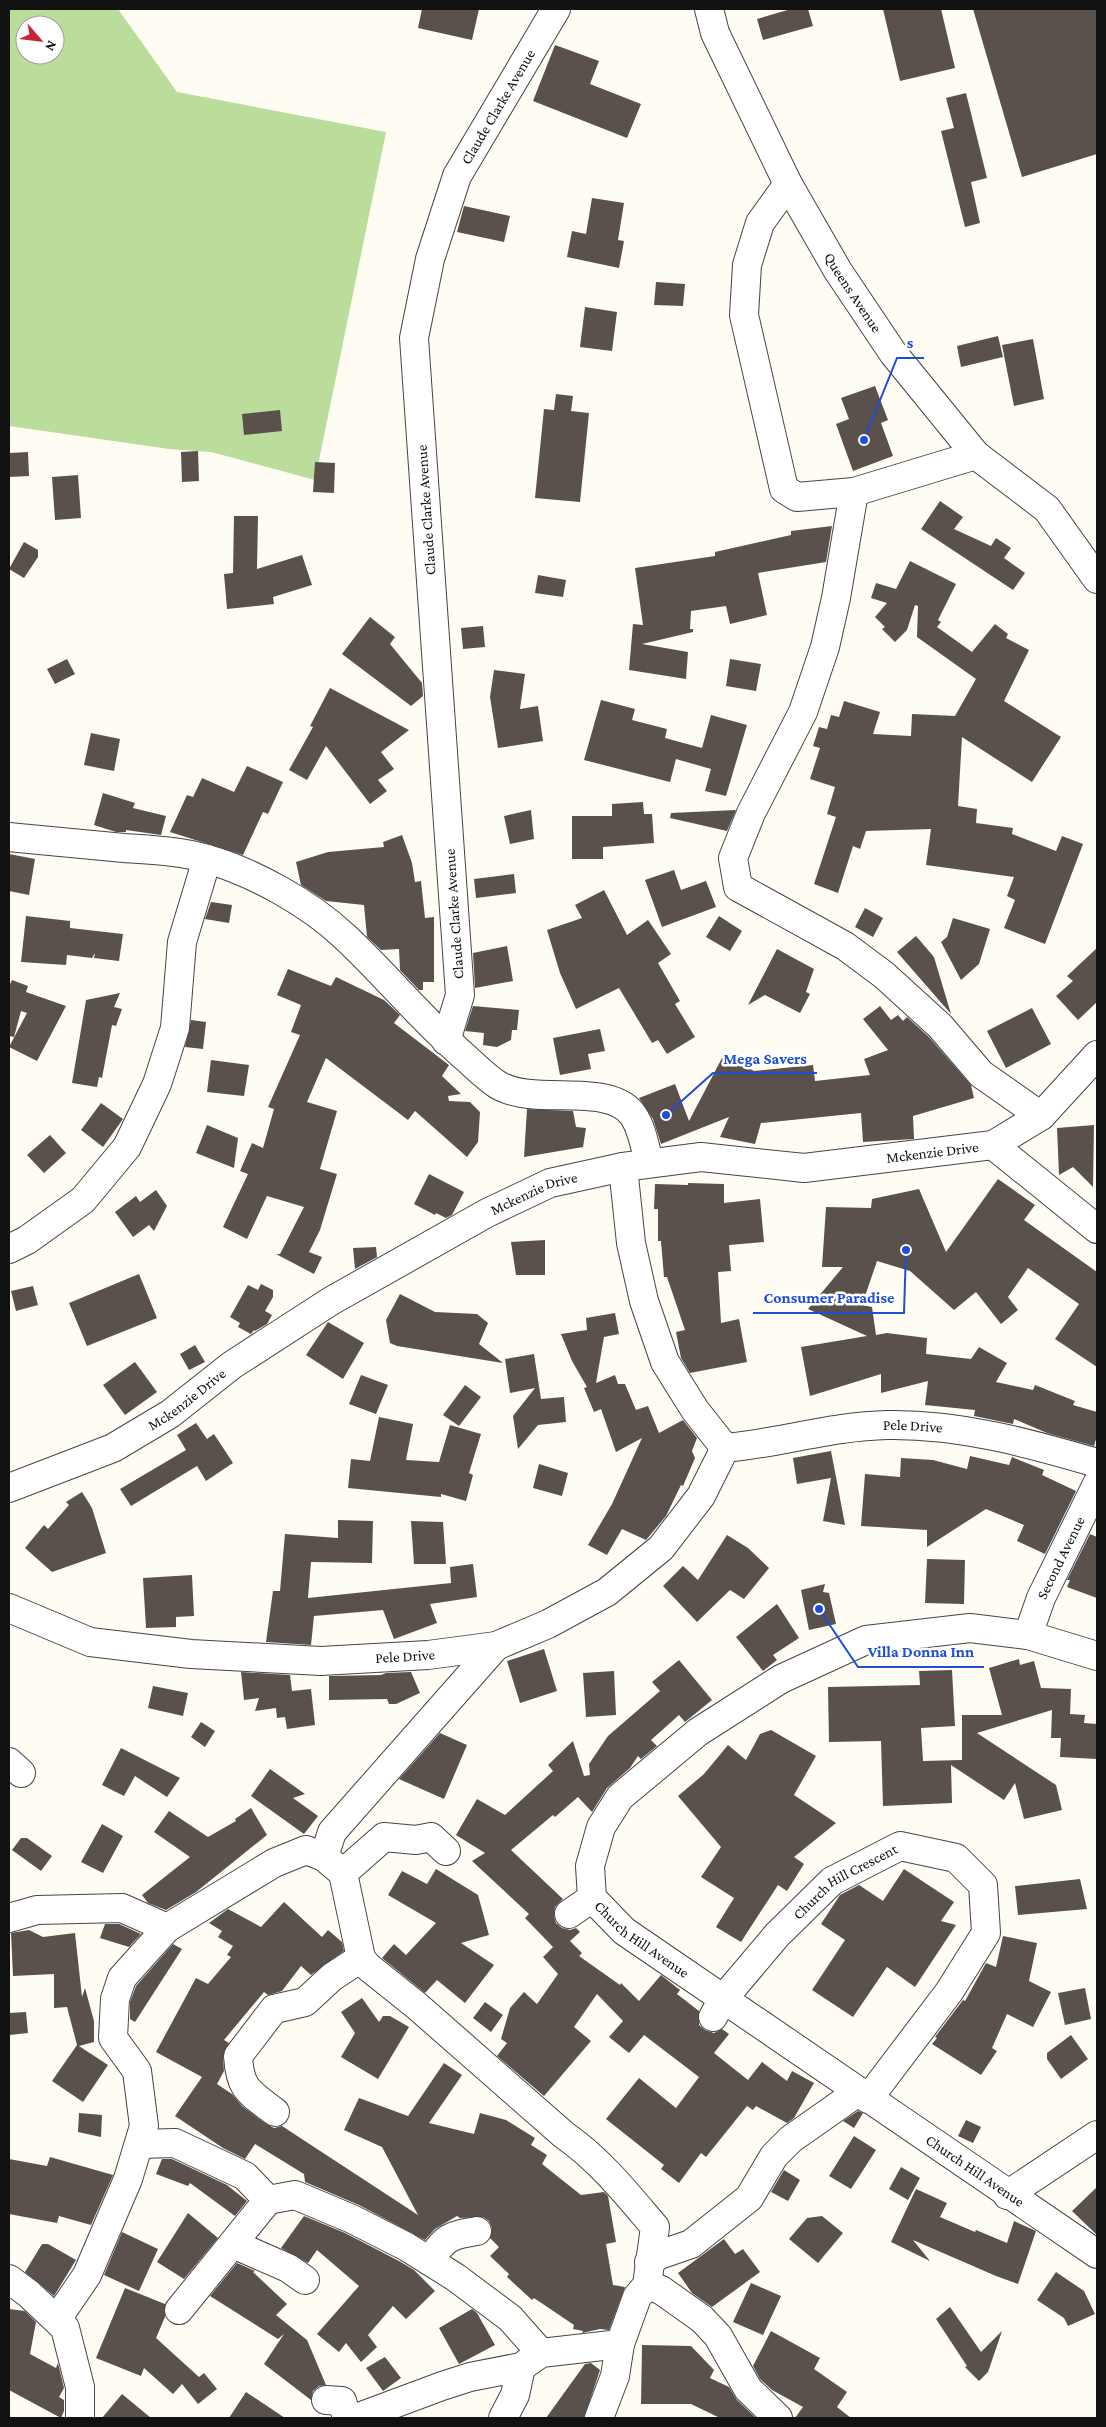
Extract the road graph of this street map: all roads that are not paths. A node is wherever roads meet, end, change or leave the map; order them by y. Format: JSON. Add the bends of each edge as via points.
{"nodes":[{"id":1,"x":556,"y":9,"type":"edge"},
{"id":2,"x":709,"y":9,"type":"edge"},
{"id":3,"x":788,"y":184,"type":"junction"},
{"id":4,"x":976,"y":455,"type":"junction"},
{"id":5,"x":854,"y":492,"type":"junction"},
{"id":6,"x":1097,"y":579,"type":"edge"},
{"id":7,"x":9,"y":837,"type":"edge"},
{"id":8,"x":207,"y":859,"type":"junction"},
{"id":9,"x":446,"y":1041,"type":"junction"},
{"id":10,"x":1097,"y":1055,"type":"edge"},
{"id":11,"x":1041,"y":1116,"type":"junction"},
{"id":12,"x":993,"y":1145,"type":"junction"},
{"id":13,"x":636,"y":1164,"type":"junction"},
{"id":14,"x":1097,"y":1229,"type":"edge"},
{"id":15,"x":9,"y":1250,"type":"edge"},
{"id":16,"x":725,"y":1448,"type":"junction"},
{"id":17,"x":1097,"y":1463,"type":"edge"},
{"id":18,"x":1097,"y":1484,"type":"edge"},
{"id":19,"x":9,"y":1488,"type":"edge"},
{"id":20,"x":9,"y":1608,"type":"edge"},
{"id":21,"x":1028,"y":1635,"type":"junction"},
{"id":22,"x":496,"y":1646,"type":"junction"},
{"id":23,"x":1097,"y":1656,"type":"edge"},
{"id":24,"x":446,"y":1851,"type":"dead end"},
{"id":25,"x":334,"y":1865,"type":"junction"},
{"id":26,"x":592,"y":1898,"type":"junction"},
{"id":27,"x":569,"y":1914,"type":"dead end"},
{"id":28,"x":9,"y":1918,"type":"edge"},
{"id":29,"x":167,"y":1928,"type":"junction"},
{"id":30,"x":362,"y":1958,"type":"junction"},
{"id":31,"x":718,"y":2008,"type":"junction"},
{"id":32,"x":863,"y":2095,"type":"junction"},
{"id":33,"x":275,"y":2112,"type":"dead end"},
{"id":34,"x":1097,"y":2135,"type":"edge"},
{"id":35,"x":139,"y":2144,"type":"junction"},
{"id":36,"x":1007,"y":2195,"type":"junction"},
{"id":37,"x":268,"y":2200,"type":"junction"},
{"id":38,"x":477,"y":2231,"type":"dead end"},
{"id":39,"x":233,"y":2244,"type":"junction"},
{"id":40,"x":1097,"y":2254,"type":"edge"},
{"id":41,"x":430,"y":2261,"type":"junction"},
{"id":42,"x":648,"y":2273,"type":"junction"},
{"id":43,"x":9,"y":2279,"type":"edge"},
{"id":44,"x":305,"y":2280,"type":"dead end"},
{"id":45,"x":179,"y":2310,"type":"dead end"},
{"id":46,"x":57,"y":2320,"type":"junction"},
{"id":47,"x":620,"y":2344,"type":"junction"},
{"id":48,"x":531,"y":2360,"type":"junction"},
{"id":49,"x":326,"y":2400,"type":"dead end"},
{"id":50,"x":80,"y":2418,"type":"edge"},
{"id":51,"x":347,"y":2418,"type":"edge"},
{"id":52,"x":356,"y":2418,"type":"edge"},
{"id":53,"x":503,"y":2418,"type":"edge"},
{"id":54,"x":599,"y":2418,"type":"edge"},
{"id":55,"x":778,"y":2418,"type":"edge"}],
"edges":[{"from":1,"to":9,"type":"street","name":"Claude Clarke Avenue","via":[[457,176],[430,259],[414,338],[460,995]]},
{"from":2,"to":3,"type":"street","name":"Queens Avenue","via":[[715,33]]},
{"from":3,"to":4,"type":"street","name":"Queens Avenue","via":[[838,271],[893,353]]},
{"from":3,"to":5,"type":"street","via":[[760,223],[748,265],[744,315],[784,489],[797,496]]},
{"from":4,"to":5,"type":"street"},
{"from":4,"to":6,"type":"street","name":"Queens Avenue","via":[[1047,509]]},
{"from":5,"to":11,"type":"street","via":[[825,647],[803,712],[751,812],[733,858],[738,887],[844,946],[884,975],[940,1026],[982,1074]]},
{"from":7,"to":8,"type":"street","via":[[158,851]]},
{"from":8,"to":9,"type":"street","via":[[280,888],[343,934]]},
{"from":8,"to":15,"type":"street","via":[[182,942],[175,1028],[157,1084],[127,1147],[83,1200]]},
{"from":9,"to":13,"type":"street","via":[[498,1085],[514,1092],[532,1096],[610,1099],[623,1105],[639,1126]]},
{"from":10,"to":11,"type":"street","name":"Mckenzie Drive"},
{"from":11,"to":12,"type":"street","name":"Mckenzie Drive"},
{"from":12,"to":13,"type":"street","name":"Mckenzie Drive","via":[[804,1168],[701,1157]]},
{"from":12,"to":14,"type":"street"},
{"from":13,"to":16,"type":"street","via":[[635,1262],[644,1301],[665,1362],[695,1410]]},
{"from":13,"to":19,"type":"street","name":"Mckenzie Drive","via":[[550,1183],[487,1213],[331,1301],[232,1366],[170,1414],[112,1448]]},
{"from":16,"to":17,"type":"street","name":"Pele Drive","via":[[760,1445],[817,1432],[887,1425],[952,1428],[1019,1441]]},
{"from":16,"to":22,"type":"street","name":"Pele Drive","via":[[700,1496],[661,1548],[607,1592],[548,1624]]},
{"from":18,"to":21,"type":"street","name":"Second Avenue","via":[[1042,1598]]},
{"from":20,"to":22,"type":"street","name":"Pele Drive","via":[[90,1642],[191,1654],[321,1661],[428,1655]]},
{"from":21,"to":23,"type":"street","name":"Church Hill Avenue"},
{"from":21,"to":26,"type":"street","name":"Church Hill Avenue","via":[[970,1628],[866,1640],[781,1679],[698,1732],[620,1798],[601,1827],[590,1866]]},
{"from":22,"to":25,"type":"street","via":[[332,1832]]},
{"from":24,"to":25,"type":"street","via":[[431,1837],[416,1840],[384,1837]]},
{"from":25,"to":29,"type":"street","via":[[306,1850],[274,1863]]},
{"from":25,"to":30,"type":"street"},
{"from":26,"to":27,"type":"street"},
{"from":26,"to":31,"type":"street","name":"Church Hill Avenue","via":[[624,1931]]},
{"from":28,"to":29,"type":"street","via":[[37,1910],[122,1908]]},
{"from":29,"to":35,"type":"street","via":[[122,1978],[115,1999],[113,2038],[136,2071],[144,2126]]},
{"from":30,"to":33,"type":"street","via":[[332,1977],[305,2002],[274,2009],[238,2056],[239,2076],[250,2093]]},
{"from":30,"to":42,"type":"street","via":[[460,2058],[532,2120],[592,2156],[655,2226]]},
{"from":31,"to":32,"type":"street","name":"Church Hill Avenue"},
{"from":31,"to":32,"type":"street","name":"Church Hill Crescent","via":[[777,1935],[832,1881],[900,1846],[956,1858],[983,1885],[986,1933],[949,1992]]},
{"from":32,"to":36,"type":"street","name":"Church Hill Avenue"},
{"from":32,"to":42,"type":"street","name":"Church Hill Crescent","via":[[791,2139],[774,2156],[749,2198],[692,2244],[659,2255]]},
{"from":34,"to":36,"type":"street"},
{"from":35,"to":37,"type":"street","via":[[174,2143],[245,2176]]},
{"from":35,"to":46,"type":"street","via":[[128,2179],[86,2275]]},
{"from":36,"to":40,"type":"street","name":"Church Hill Avenue"},
{"from":37,"to":39,"type":"street"},
{"from":37,"to":41,"type":"street","via":[[295,2195],[361,2223]]},
{"from":38,"to":41,"type":"street","via":[[454,2234],[436,2250]]},
{"from":39,"to":44,"type":"street","via":[[288,2268]]},
{"from":39,"to":45,"type":"street"},
{"from":41,"to":48,"type":"street","via":[[510,2318]]},
{"from":42,"to":47,"type":"street"},
{"from":42,"to":55,"type":"street","via":[[661,2290],[702,2319],[718,2336],[748,2389]]},
{"from":43,"to":46,"type":"street"},
{"from":46,"to":50,"type":"street","via":[[64,2328],[80,2387]]},
{"from":47,"to":48,"type":"street"},
{"from":47,"to":54,"type":"street","via":[[615,2376]]},
{"from":48,"to":52,"type":"street","via":[[442,2386]]},
{"from":48,"to":53,"type":"street"},
{"from":49,"to":51,"type":"street","via":[[342,2401]]}]}
